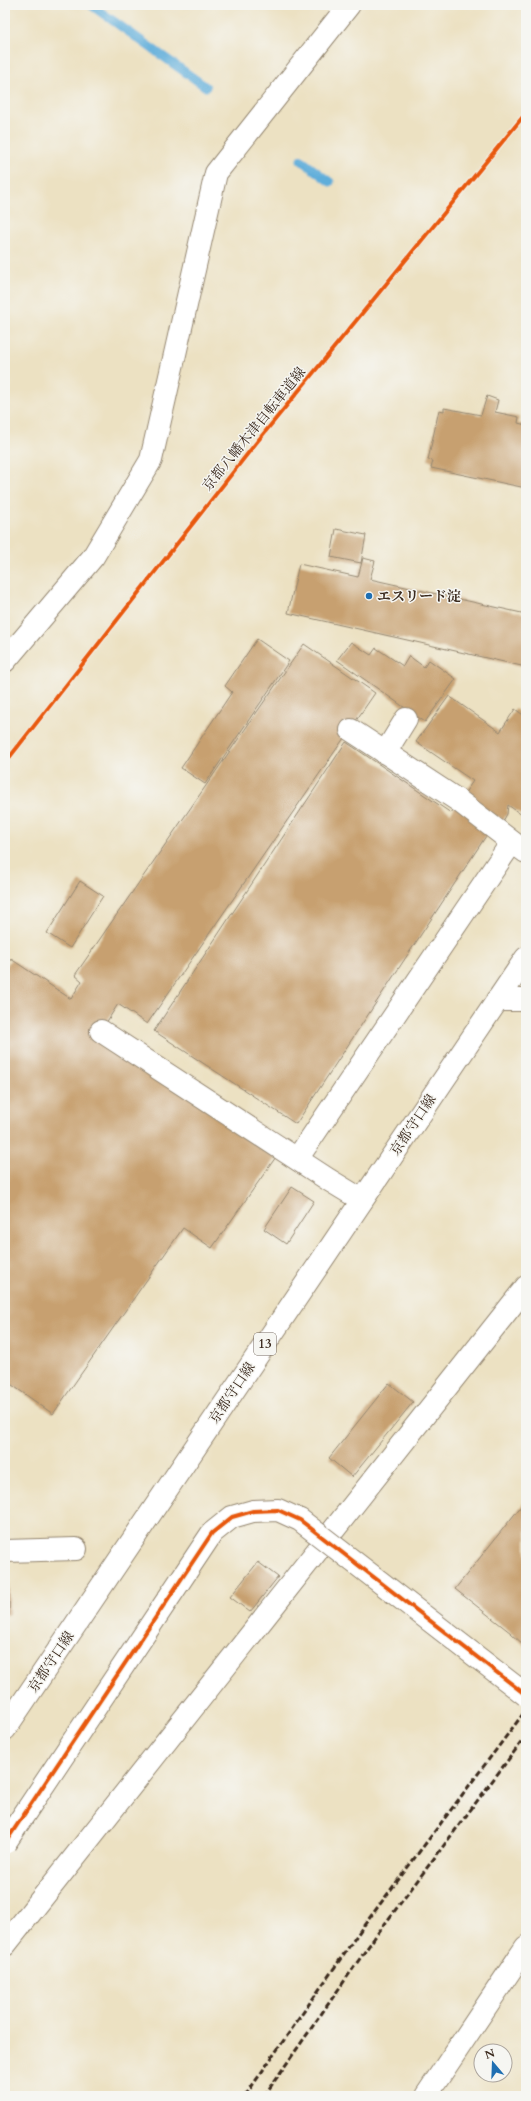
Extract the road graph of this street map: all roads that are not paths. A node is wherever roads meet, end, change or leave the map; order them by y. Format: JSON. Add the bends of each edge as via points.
{"nodes":[{"id":1,"x":349,"y":5,"type":"edge"},
{"id":2,"x":5,"y":661,"type":"edge"},
{"id":3,"x":406,"y":719,"type":"dead end"},
{"id":4,"x":351,"y":730,"type":"dead end"},
{"id":5,"x":385,"y":752,"type":"junction"},
{"id":6,"x":521,"y":849,"type":"edge"},
{"id":7,"x":526,"y":958,"type":"edge"},
{"id":8,"x":497,"y":1000,"type":"junction"},
{"id":9,"x":526,"y":1000,"type":"edge"},
{"id":10,"x":101,"y":1031,"type":"dead end"},
{"id":11,"x":297,"y":1159,"type":"junction"},
{"id":12,"x":362,"y":1200,"type":"junction"},
{"id":13,"x":526,"y":1287,"type":"edge"},
{"id":14,"x":76,"y":1549,"type":"dead end"},
{"id":15,"x":5,"y":1551,"type":"edge"},
{"id":16,"x":526,"y":1695,"type":"edge"},
{"id":17,"x":5,"y":1729,"type":"edge"},
{"id":18,"x":5,"y":1843,"type":"edge"},
{"id":19,"x":5,"y":1945,"type":"edge"},
{"id":20,"x":526,"y":1947,"type":"edge"},
{"id":21,"x":426,"y":2096,"type":"edge"}],
"edges":[{"from":1,"to":2,"type":"main road","via":[[216,173],[151,460],[93,557]]},
{"from":3,"to":5,"type":"main road"},
{"from":4,"to":5,"type":"main road"},
{"from":5,"to":6,"type":"main road","via":[[459,801]]},
{"from":6,"to":11,"type":"main road","via":[[512,842]]},
{"from":7,"to":8,"type":"main road","name":"京都守口線","number":"13"},
{"from":8,"to":9,"type":"main road"},
{"from":8,"to":12,"type":"main road","name":"京都守口線","number":"13"},
{"from":10,"to":11,"type":"main road"},
{"from":11,"to":12,"type":"main road"},
{"from":12,"to":17,"type":"main road","name":"京都守口線","number":"13"},
{"from":13,"to":19,"type":"main road"},
{"from":14,"to":15,"type":"main road"},
{"from":16,"to":18,"type":"main road","bridge":true,"via":[[300,1520],[278,1510],[253,1511],[232,1517],[212,1533]]},
{"from":20,"to":21,"type":"main road"}]}
